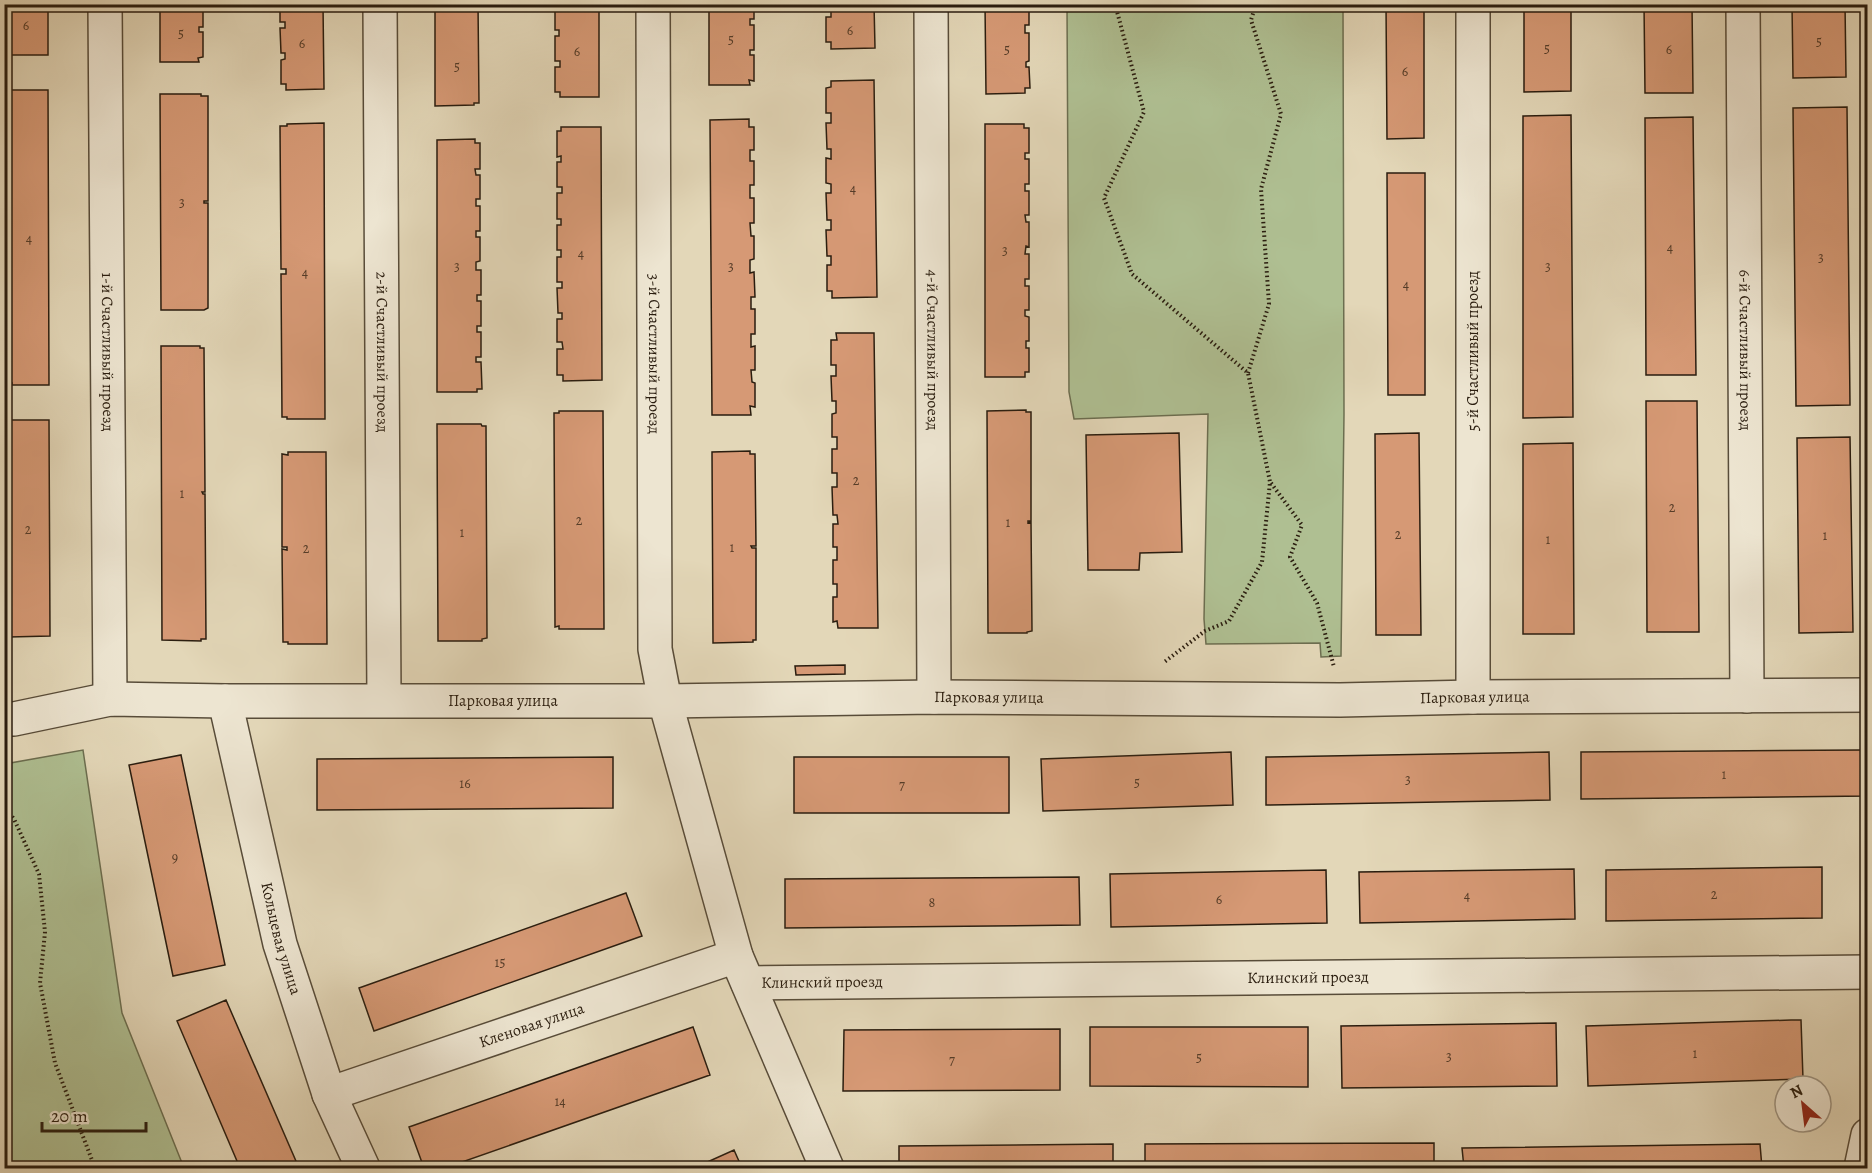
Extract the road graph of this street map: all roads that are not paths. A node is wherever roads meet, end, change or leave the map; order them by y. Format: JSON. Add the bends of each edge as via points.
{"nodes":[{"id":1,"x":105,"y":4,"type":"edge"},
{"id":2,"x":380,"y":4,"type":"edge"},
{"id":3,"x":653,"y":4,"type":"edge"},
{"id":4,"x":931,"y":4,"type":"edge"},
{"id":5,"x":1473,"y":4,"type":"edge"},
{"id":6,"x":1743,"y":4,"type":"edge"},
{"id":7,"x":1868,"y":695,"type":"edge"},
{"id":8,"x":1473,"y":696,"type":"junction"},
{"id":9,"x":1747,"y":696,"type":"junction"},
{"id":10,"x":934,"y":697,"type":"junction"},
{"id":11,"x":110,"y":699,"type":"junction"},
{"id":12,"x":384,"y":700,"type":"junction"},
{"id":13,"x":225,"y":701,"type":"junction"},
{"id":14,"x":665,"y":701,"type":"junction"},
{"id":15,"x":4,"y":719,"type":"edge"},
{"id":16,"x":742,"y":970,"type":"junction"},
{"id":17,"x":1868,"y":972,"type":"edge"},
{"id":18,"x":329,"y":1094,"type":"junction"},
{"id":19,"x":1868,"y":1135,"type":"edge"},
{"id":20,"x":363,"y":1168,"type":"edge"},
{"id":21,"x":827,"y":1168,"type":"edge"},
{"id":22,"x":1861,"y":1168,"type":"edge"}],
"edges":[{"from":1,"to":11,"type":"street","name":"1-й Счастливый проезд"},
{"from":2,"to":12,"type":"street","name":"2-й Счастливый проезд"},
{"from":3,"to":14,"type":"street","name":"3-й Счастливый проезд","via":[[656,649]]},
{"from":4,"to":10,"type":"street","name":"4-й Счастливый проезд"},
{"from":5,"to":8,"type":"street","name":"5-й Счастливый проезд"},
{"from":6,"to":9,"type":"street","name":"6-й Счастливый проезд"},
{"from":7,"to":9,"type":"street","name":"Парковая улица"},
{"from":8,"to":9,"type":"street","name":"Парковая улица"},
{"from":8,"to":10,"type":"street","name":"Парковая улица","via":[[1340,700]]},
{"from":10,"to":14,"type":"street","name":"Парковая улица"},
{"from":11,"to":13,"type":"street","name":"Парковая улица"},
{"from":11,"to":15,"type":"street","name":"Парковая улица"},
{"from":12,"to":13,"type":"street","name":"Парковая улица"},
{"from":12,"to":14,"type":"street","name":"Парковая улица"},
{"from":13,"to":18,"type":"street","name":"Кольцевая улица","via":[[280,944]]},
{"from":14,"to":16,"type":"street"},
{"from":16,"to":17,"type":"street","name":"Клинский проезд"},
{"from":16,"to":18,"type":"street","name":"Кленовая улица"},
{"from":16,"to":21,"type":"street"},
{"from":18,"to":20,"type":"street","name":"Кольцевая улица"},
{"from":19,"to":22,"type":"street"}]}
